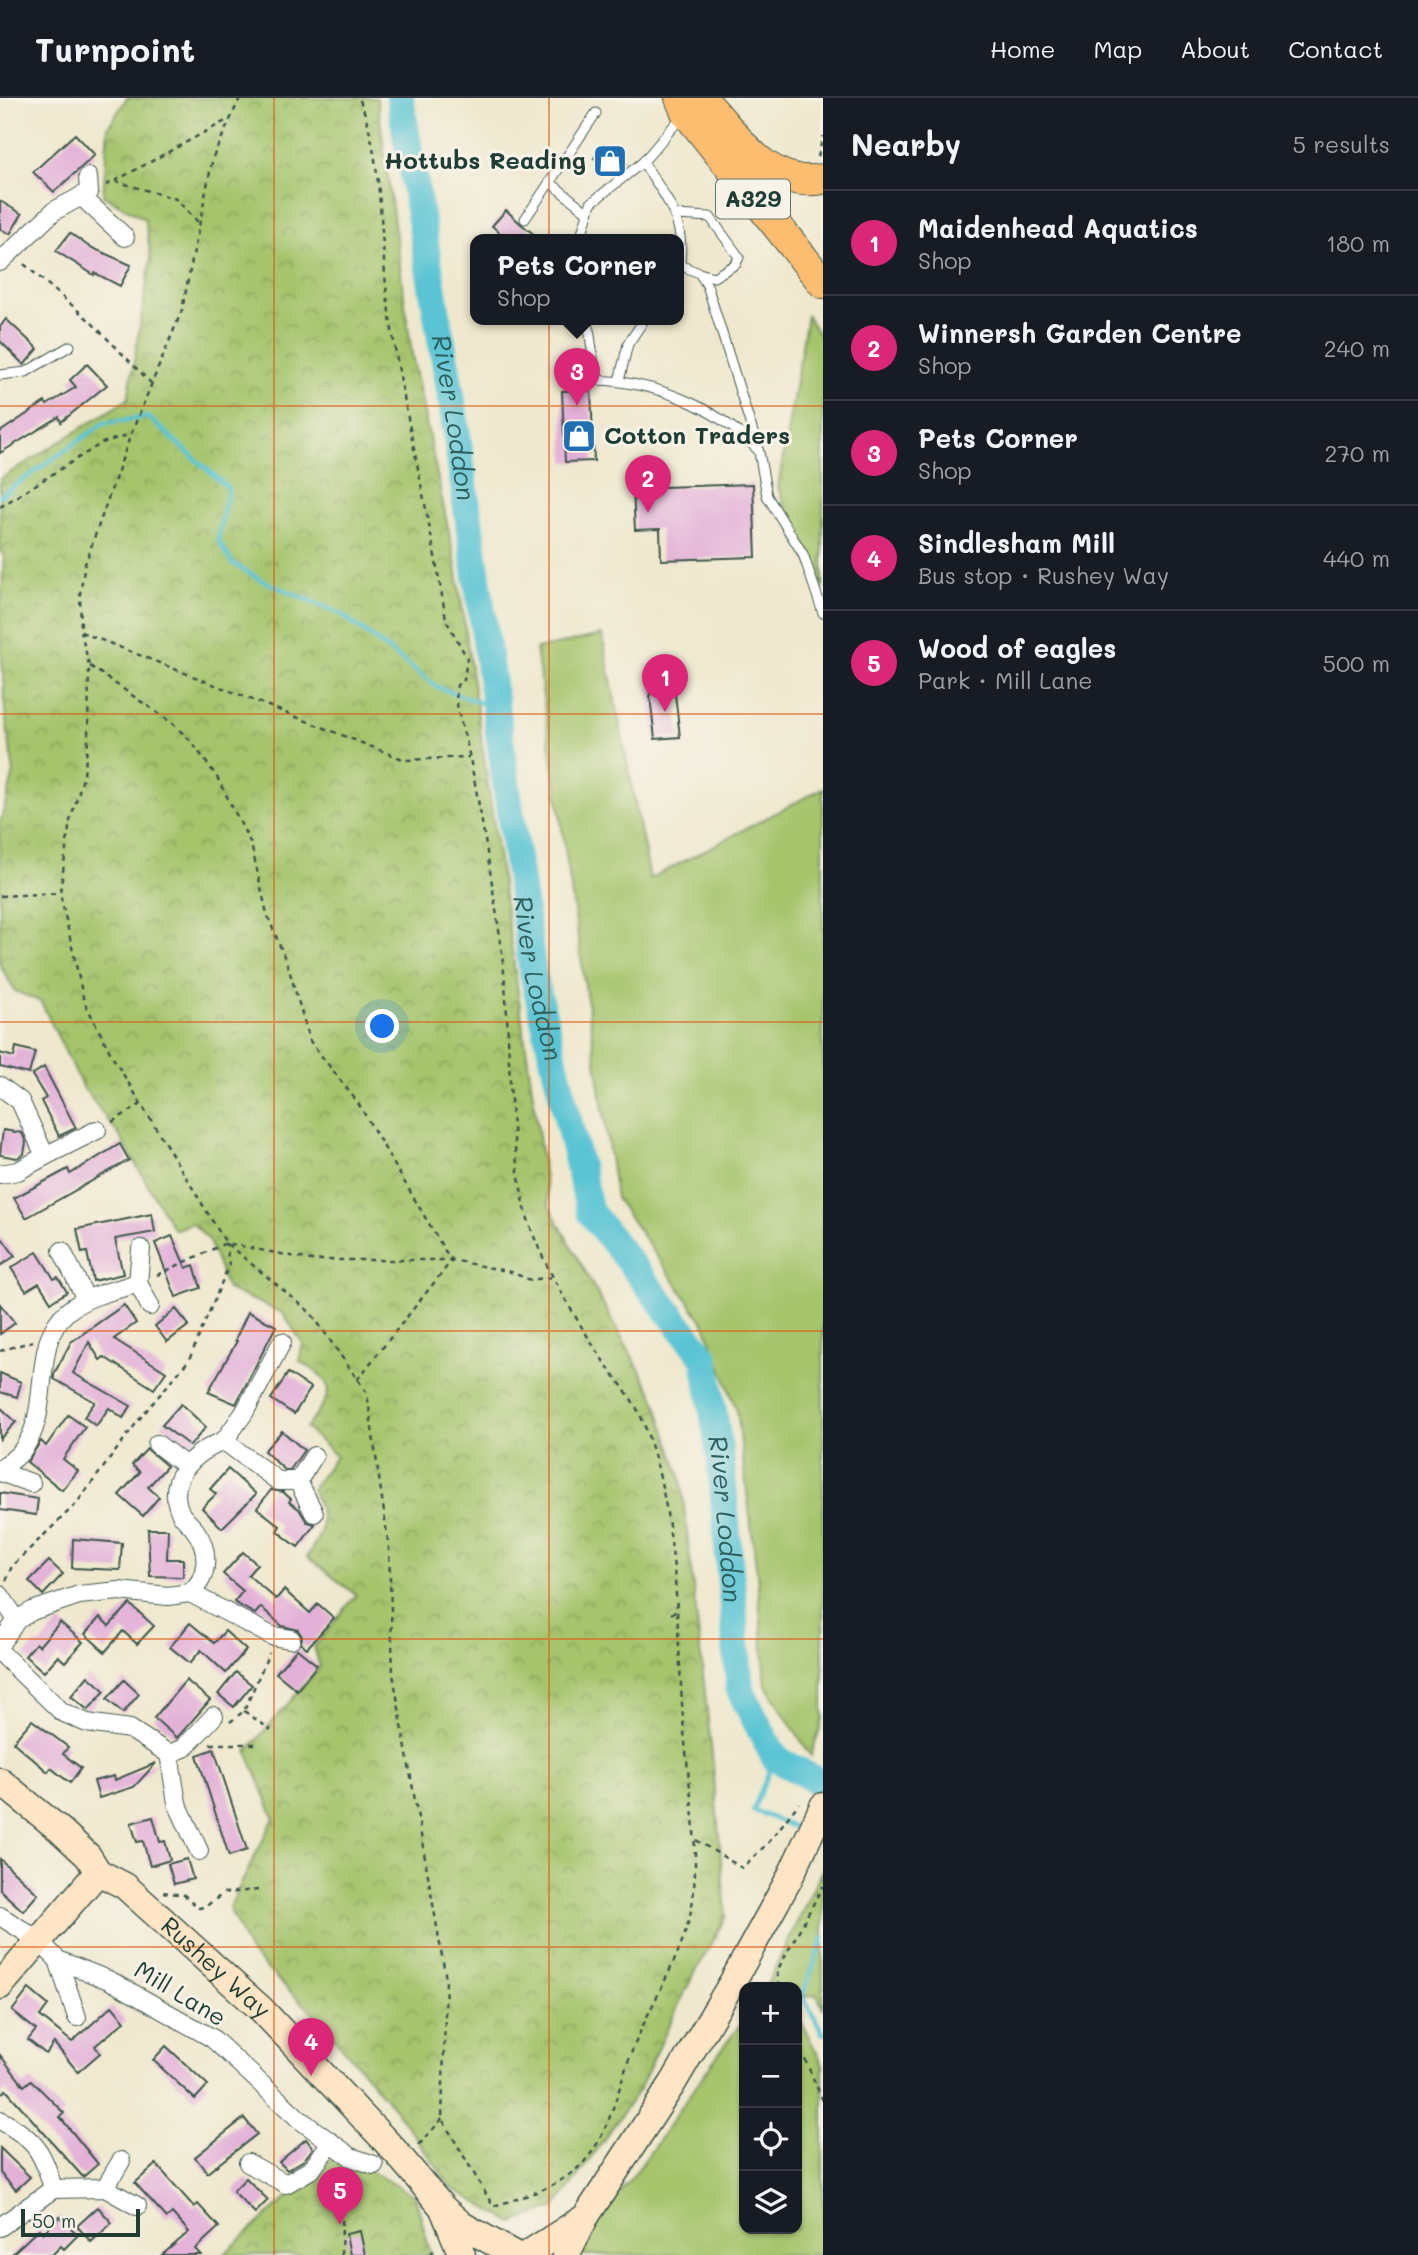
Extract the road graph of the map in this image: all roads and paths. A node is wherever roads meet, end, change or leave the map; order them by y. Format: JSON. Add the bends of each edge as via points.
{"nodes":[{"id":1,"x":240,"y":98,"type":"edge"},
{"id":2,"x":359,"y":98,"type":"edge"},
{"id":3,"x":701,"y":106,"type":"edge"},
{"id":4,"x":597,"y":113,"type":"dead end"},
{"id":5,"x":231,"y":118,"type":"junction"},
{"id":6,"x":823,"y":136,"type":"edge"},
{"id":7,"x":643,"y":162,"type":"junction"},
{"id":8,"x":820,"y":170,"type":"edge"},
{"id":9,"x":115,"y":181,"type":"junction"},
{"id":10,"x":551,"y":183,"type":"junction"},
{"id":11,"x":86,"y":188,"type":"junction"},
{"id":12,"x":588,"y":213,"type":"junction"},
{"id":13,"x":677,"y":215,"type":"junction"},
{"id":14,"x":525,"y":219,"type":"dead end"},
{"id":15,"x":198,"y":222,"type":"junction"},
{"id":16,"x":582,"y":234,"type":"edge"},
{"id":17,"x":679,"y":234,"type":"edge"},
{"id":18,"x":125,"y":237,"type":"dead end"},
{"id":19,"x":3,"y":259,"type":"edge"},
{"id":20,"x":684,"y":269,"type":"edge"},
{"id":21,"x":699,"y":273,"type":"junction"},
{"id":22,"x":823,"y":283,"type":"edge"},
{"id":23,"x":590,"y":325,"type":"edge"},
{"id":24,"x":641,"y":325,"type":"edge"},
{"id":25,"x":70,"y":346,"type":"dead end"},
{"id":26,"x":0,"y":375,"type":"edge"},
{"id":27,"x":619,"y":381,"type":"junction"},
{"id":28,"x":152,"y":384,"type":"junction"},
{"id":29,"x":131,"y":434,"type":"junction"},
{"id":30,"x":759,"y":452,"type":"junction"},
{"id":31,"x":0,"y":507,"type":"edge"},
{"id":32,"x":823,"y":613,"type":"edge"},
{"id":33,"x":81,"y":632,"type":"junction"},
{"id":34,"x":89,"y":665,"type":"junction"},
{"id":35,"x":469,"y":757,"type":"junction"},
{"id":36,"x":60,"y":893,"type":"junction"},
{"id":37,"x":0,"y":896,"type":"edge"},
{"id":38,"x":0,"y":1086,"type":"edge"},
{"id":39,"x":141,"y":1104,"type":"junction"},
{"id":40,"x":97,"y":1130,"type":"joint"},
{"id":41,"x":45,"y":1156,"type":"junction"},
{"id":42,"x":0,"y":1174,"type":"edge"},
{"id":43,"x":226,"y":1243,"type":"junction"},
{"id":44,"x":141,"y":1249,"type":"dead end"},
{"id":45,"x":62,"y":1251,"type":"dead end"},
{"id":46,"x":452,"y":1260,"type":"junction"},
{"id":47,"x":553,"y":1277,"type":"junction"},
{"id":48,"x":138,"y":1283,"type":"junction"},
{"id":49,"x":86,"y":1299,"type":"junction"},
{"id":50,"x":150,"y":1306,"type":"dead end"},
{"id":51,"x":282,"y":1342,"type":"dead end"},
{"id":52,"x":47,"y":1344,"type":"junction"},
{"id":53,"x":0,"y":1350,"type":"edge"},
{"id":54,"x":357,"y":1380,"type":"junction"},
{"id":55,"x":224,"y":1441,"type":"junction"},
{"id":56,"x":157,"y":1444,"type":"dead end"},
{"id":57,"x":314,"y":1455,"type":"dead end"},
{"id":58,"x":186,"y":1466,"type":"junction"},
{"id":59,"x":0,"y":1470,"type":"edge"},
{"id":60,"x":298,"y":1481,"type":"junction"},
{"id":61,"x":31,"y":1483,"type":"dead end"},
{"id":62,"x":314,"y":1513,"type":"dead end"},
{"id":63,"x":190,"y":1593,"type":"junction"},
{"id":64,"x":0,"y":1596,"type":"edge"},
{"id":65,"x":678,"y":1610,"type":"junction"},
{"id":66,"x":671,"y":1614,"type":"dead end"},
{"id":67,"x":17,"y":1620,"type":"junction"},
{"id":68,"x":272,"y":1636,"type":"junction"},
{"id":69,"x":291,"y":1639,"type":"dead end"},
{"id":70,"x":0,"y":1644,"type":"edge"},
{"id":71,"x":0,"y":1652,"type":"edge"},
{"id":72,"x":244,"y":1711,"type":"junction"},
{"id":73,"x":219,"y":1722,"type":"joint"},
{"id":74,"x":271,"y":1730,"type":"dead end"},
{"id":75,"x":214,"y":1736,"type":"dead end"},
{"id":76,"x":259,"y":1744,"type":"dead end"},
{"id":77,"x":169,"y":1754,"type":"junction"},
{"id":78,"x":0,"y":1781,"type":"edge"},
{"id":79,"x":811,"y":1804,"type":"edge"},
{"id":80,"x":696,"y":1840,"type":"junction"},
{"id":81,"x":199,"y":1851,"type":"dead end"},
{"id":82,"x":98,"y":1872,"type":"junction"},
{"id":83,"x":823,"y":1886,"type":"edge"},
{"id":84,"x":258,"y":1890,"type":"dead end"},
{"id":85,"x":152,"y":1891,"type":"dead end"},
{"id":86,"x":0,"y":1916,"type":"edge"},
{"id":87,"x":38,"y":1940,"type":"junction"},
{"id":88,"x":58,"y":1960,"type":"junction"},
{"id":89,"x":778,"y":1982,"type":"edge"},
{"id":90,"x":0,"y":1986,"type":"edge"},
{"id":91,"x":77,"y":2017,"type":"dead end"},
{"id":92,"x":799,"y":2045,"type":"edge"},
{"id":93,"x":823,"y":2101,"type":"edge"},
{"id":94,"x":442,"y":2119,"type":"junction"},
{"id":95,"x":0,"y":2120,"type":"edge"},
{"id":96,"x":331,"y":2142,"type":"junction"},
{"id":97,"x":414,"y":2151,"type":"dead end"},
{"id":98,"x":121,"y":2161,"type":"dead end"},
{"id":99,"x":248,"y":2162,"type":"dead end"},
{"id":100,"x":373,"y":2165,"type":"dead end"},
{"id":101,"x":105,"y":2188,"type":"junction"},
{"id":102,"x":53,"y":2189,"type":"junction"},
{"id":103,"x":352,"y":2194,"type":"dead end"},
{"id":104,"x":137,"y":2206,"type":"dead end"},
{"id":105,"x":443,"y":2208,"type":"junction"},
{"id":106,"x":584,"y":2218,"type":"junction"},
{"id":107,"x":0,"y":2227,"type":"edge"},
{"id":108,"x":517,"y":2254,"type":"edge"},
{"id":109,"x":341,"y":2255,"type":"edge"},
{"id":110,"x":462,"y":2255,"type":"edge"},
{"id":111,"x":566,"y":2255,"type":"edge"}],
"edges":[{"from":1,"to":5,"type":"path"},
{"from":2,"to":35,"type":"path","via":[[366,114],[376,180],[390,317],[446,620],[467,658],[454,706]]},
{"from":3,"to":7,"type":"lane"},
{"from":3,"to":8,"type":"main road","number":"A329","via":[[771,171],[798,182]]},
{"from":3,"to":22,"type":"main road","number":"A329"},
{"from":4,"to":10,"type":"lane"},
{"from":5,"to":9,"type":"path"},
{"from":5,"to":15,"type":"path","via":[[213,157]]},
{"from":6,"to":8,"type":"path"},
{"from":7,"to":12,"type":"lane","via":[[591,203]]},
{"from":7,"to":13,"type":"lane"},
{"from":9,"to":11,"type":"path"},
{"from":9,"to":15,"type":"path","via":[[176,199]]},
{"from":10,"to":12,"type":"lane"},
{"from":10,"to":14,"type":"lane"},
{"from":11,"to":18,"type":"street"},
{"from":11,"to":19,"type":"street"},
{"from":12,"to":16,"type":"lane"},
{"from":13,"to":17,"type":"lane"},
{"from":13,"to":21,"type":"lane","via":[[710,217],[739,257],[715,277]]},
{"from":15,"to":28,"type":"path","via":[[182,310]]},
{"from":19,"to":28,"type":"path","via":[[89,320]]},
{"from":20,"to":21,"type":"lane"},
{"from":21,"to":30,"type":"lane","via":[[707,285]]},
{"from":23,"to":27,"type":"lane","via":[[597,380]]},
{"from":24,"to":27,"type":"lane","via":[[628,344]]},
{"from":25,"to":26,"type":"lane","via":[[26,372]]},
{"from":27,"to":30,"type":"lane","via":[[657,388],[684,400],[736,428]]},
{"from":28,"to":29,"type":"path"},
{"from":29,"to":31,"type":"path","via":[[102,443]]},
{"from":29,"to":33,"type":"path","via":[[85,564]]},
{"from":30,"to":32,"type":"lane","via":[[767,496],[803,554]]},
{"from":33,"to":34,"type":"path"},
{"from":33,"to":35,"type":"path","via":[[405,760]]},
{"from":34,"to":36,"type":"path","via":[[84,775],[70,821]]},
{"from":34,"to":46,"type":"path","via":[[172,723],[217,777],[251,844],[267,914],[310,1041],[358,1103]]},
{"from":35,"to":47,"type":"path","via":[[501,947],[517,1158],[527,1216]]},
{"from":36,"to":37,"type":"path"},
{"from":36,"to":39,"type":"path","via":[[84,1001]]},
{"from":38,"to":41,"type":"street","via":[[20,1101]]},
{"from":39,"to":40,"type":"path"},
{"from":39,"to":43,"type":"path"},
{"from":40,"to":41,"type":"street"},
{"from":41,"to":42,"type":"street","via":[[18,1171]]},
{"from":43,"to":46,"type":"path","via":[[312,1260]]},
{"from":43,"to":48,"type":"path"},
{"from":43,"to":54,"type":"path","via":[[312,1313]]},
{"from":43,"to":64,"type":"path","via":[[229,1265],[189,1360],[76,1504],[12,1566]]},
{"from":44,"to":48,"type":"street"},
{"from":45,"to":49,"type":"street"},
{"from":46,"to":47,"type":"path","via":[[530,1280]]},
{"from":46,"to":54,"type":"path"},
{"from":47,"to":65,"type":"path","via":[[643,1420],[667,1516]]},
{"from":48,"to":49,"type":"street"},
{"from":48,"to":50,"type":"street"},
{"from":49,"to":52,"type":"street","via":[[53,1326]]},
{"from":51,"to":55,"type":"street"},
{"from":52,"to":53,"type":"path","via":[[29,1340]]},
{"from":52,"to":59,"type":"street","via":[[42,1399],[31,1435],[21,1452]]},
{"from":54,"to":94,"type":"path","via":[[367,1393],[373,1423],[389,1548],[393,1674],[446,1979]]},
{"from":55,"to":58,"type":"street","via":[[206,1448]]},
{"from":55,"to":60,"type":"street","via":[[278,1481]]},
{"from":56,"to":58,"type":"street"},
{"from":57,"to":60,"type":"street"},
{"from":58,"to":63,"type":"street","via":[[178,1478],[177,1503],[200,1539],[205,1567],[203,1580]]},
{"from":59,"to":61,"type":"street"},
{"from":60,"to":62,"type":"street"},
{"from":63,"to":67,"type":"street","via":[[100,1591],[32,1611]]},
{"from":63,"to":68,"type":"street"},
{"from":64,"to":67,"type":"street"},
{"from":65,"to":66,"type":"path"},
{"from":65,"to":80,"type":"path","via":[[682,1713]]},
{"from":67,"to":70,"type":"street"},
{"from":68,"to":69,"type":"street"},
{"from":68,"to":72,"type":"path","via":[[267,1661]]},
{"from":71,"to":77,"type":"street","via":[[62,1712],[87,1723],[130,1729]]},
{"from":72,"to":73,"type":"path"},
{"from":72,"to":74,"type":"path"},
{"from":73,"to":77,"type":"street"},
{"from":75,"to":76,"type":"path","via":[[204,1744]]},
{"from":77,"to":81,"type":"street","via":[[177,1803]]},
{"from":78,"to":82,"type":"street","name":"Rushey Way","via":[[69,1838]]},
{"from":79,"to":80,"type":"path","via":[[742,1868]]},
{"from":79,"to":106,"type":"street","via":[[809,1838],[733,1981]]},
{"from":80,"to":94,"type":"path","via":[[693,1898],[683,1938],[629,2057],[604,2127],[584,2162],[561,2180],[493,2206]]},
{"from":82,"to":87,"type":"street"},
{"from":82,"to":105,"type":"street","name":"Rushey Way","via":[[125,1886],[261,2009]]},
{"from":83,"to":89,"type":"path","via":[[777,1971]]},
{"from":84,"to":85,"type":"path","via":[[224,1893],[199,1908],[184,1895]]},
{"from":86,"to":87,"type":"street","name":"Mill Lane"},
{"from":87,"to":88,"type":"street","name":"Mill Lane"},
{"from":87,"to":90,"type":"street"},
{"from":88,"to":91,"type":"street","name":"Mill Lane"},
{"from":88,"to":96,"type":"street","name":"Mill Lane","via":[[111,1981],[212,2038],[299,2119]]},
{"from":92,"to":93,"type":"path"},
{"from":94,"to":97,"type":"path"},
{"from":95,"to":102,"type":"street","via":[[29,2136],[47,2167]]},
{"from":96,"to":99,"type":"street","via":[[313,2169],[286,2184]]},
{"from":96,"to":100,"type":"street","name":"Mill Lane","via":[[351,2157]]},
{"from":98,"to":101,"type":"street"},
{"from":101,"to":102,"type":"street"},
{"from":101,"to":104,"type":"street"},
{"from":102,"to":107,"type":"street"},
{"from":103,"to":109,"type":"path","via":[[343,2197],[341,2205]]},
{"from":105,"to":108,"type":"street","name":"Rushey Way","via":[[463,2225]]},
{"from":105,"to":110,"type":"street","name":"Rushey Way"},
{"from":106,"to":108,"type":"street"},
{"from":106,"to":111,"type":"street"}]}
